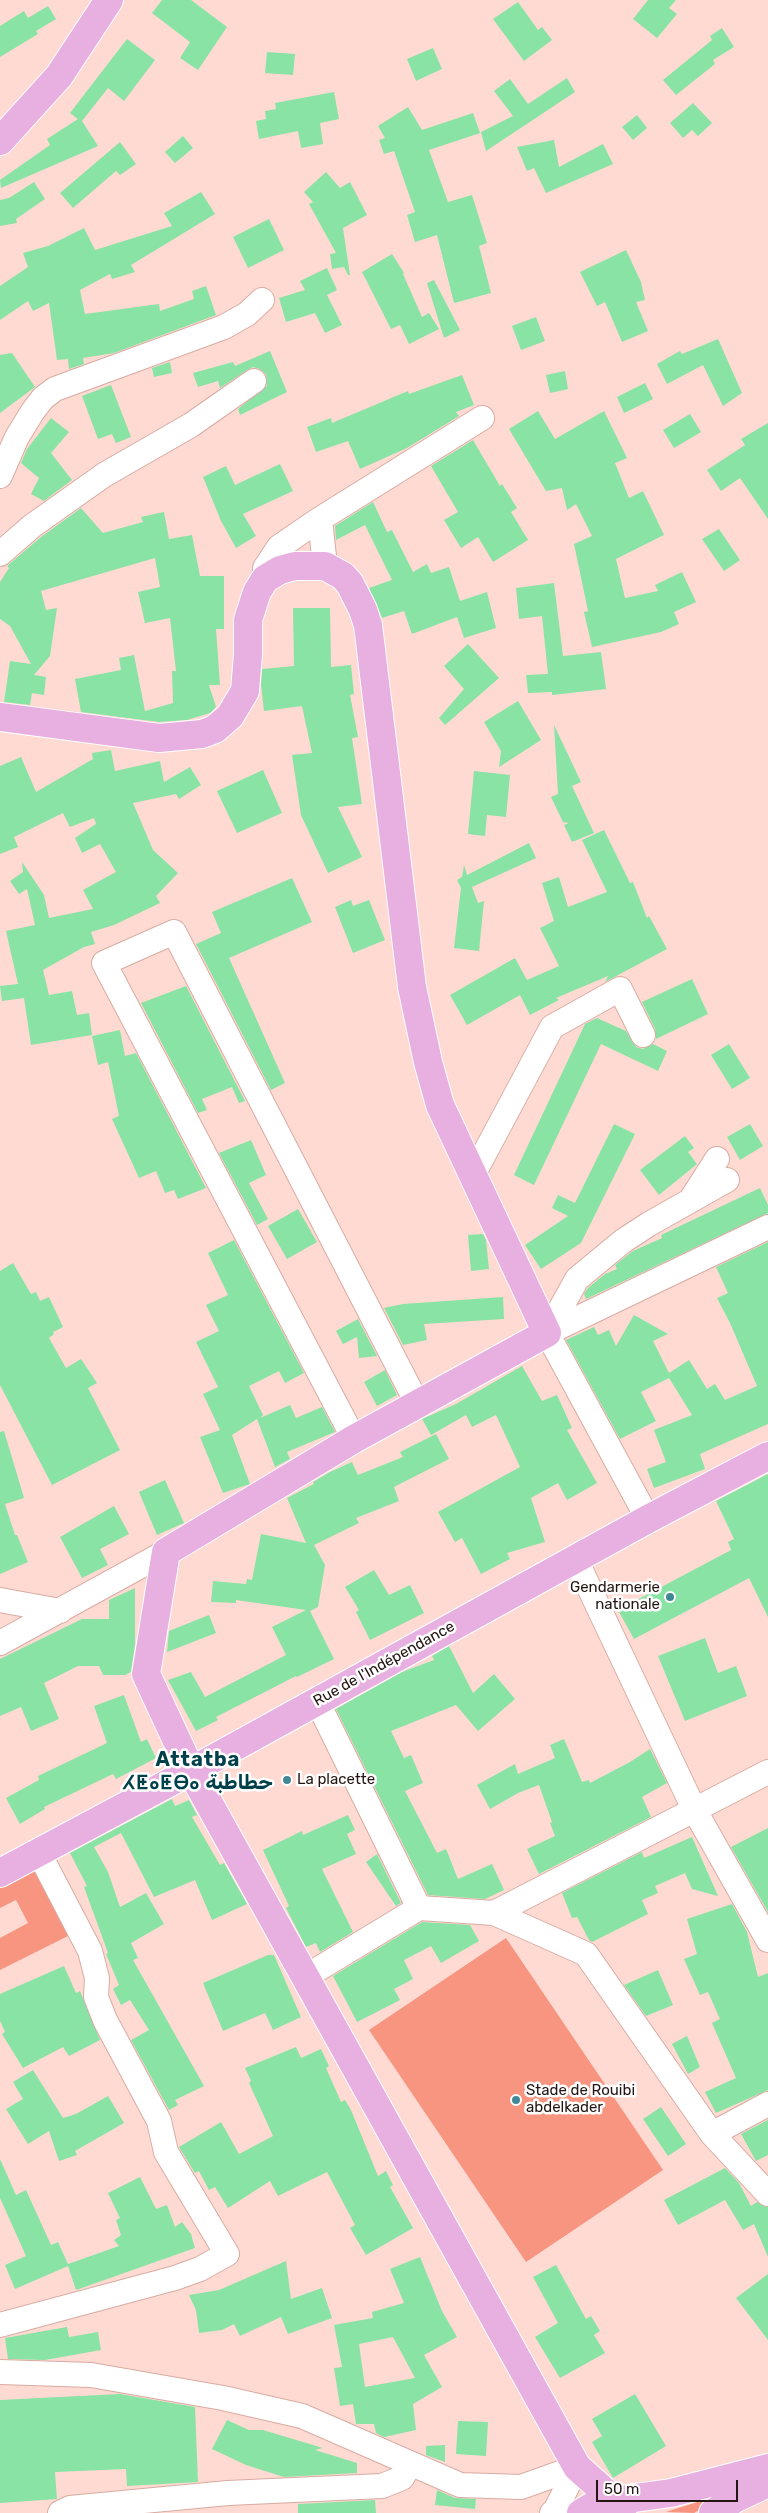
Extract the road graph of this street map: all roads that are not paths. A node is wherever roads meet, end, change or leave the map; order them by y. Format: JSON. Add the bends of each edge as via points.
{"nodes":[{"id":1,"x":109,"y":0,"type":"edge"},
{"id":2,"x":0,"y":141,"type":"edge"},
{"id":3,"x":262,"y":300,"type":"dead end"},
{"id":4,"x":254,"y":381,"type":"dead end"},
{"id":5,"x":482,"y":418,"type":"dead end"},
{"id":6,"x":0,"y":476,"type":"edge"},
{"id":7,"x":320,"y":519,"type":"junction"},
{"id":8,"x":0,"y":554,"type":"edge"},
{"id":9,"x":325,"y":566,"type":"junction"},
{"id":10,"x":265,"y":579,"type":"junction"},
{"id":11,"x":0,"y":717,"type":"edge"},
{"id":12,"x":643,"y":1036,"type":"dead end"},
{"id":13,"x":722,"y":1170,"type":"dead end"},
{"id":14,"x":473,"y":1175,"type":"junction"},
{"id":15,"x":768,"y":1227,"type":"edge"},
{"id":16,"x":547,"y":1334,"type":"junction"},
{"id":17,"x":418,"y":1405,"type":"junction"},
{"id":18,"x":354,"y":1439,"type":"junction"},
{"id":19,"x":768,"y":1456,"type":"edge"},
{"id":20,"x":648,"y":1519,"type":"junction"},
{"id":21,"x":166,"y":1552,"type":"junction"},
{"id":22,"x":576,"y":1560,"type":"junction"},
{"id":23,"x":0,"y":1600,"type":"edge"},
{"id":24,"x":60,"y":1611,"type":"junction"},
{"id":25,"x":0,"y":1643,"type":"edge"},
{"id":26,"x":317,"y":1701,"type":"junction"},
{"id":27,"x":191,"y":1771,"type":"junction"},
{"id":28,"x":768,"y":1772,"type":"edge"},
{"id":29,"x":694,"y":1809,"type":"junction"},
{"id":30,"x":40,"y":1853,"type":"junction"},
{"id":31,"x":0,"y":1873,"type":"edge"},
{"id":32,"x":420,"y":1908,"type":"junction"},
{"id":33,"x":494,"y":1913,"type":"junction"},
{"id":34,"x":768,"y":1940,"type":"edge"},
{"id":35,"x":306,"y":1978,"type":"junction"},
{"id":36,"x":768,"y":2104,"type":"edge"},
{"id":37,"x":712,"y":2134,"type":"junction"},
{"id":38,"x":768,"y":2194,"type":"edge"},
{"id":39,"x":0,"y":2325,"type":"edge"},
{"id":40,"x":0,"y":2372,"type":"edge"},
{"id":41,"x":410,"y":2464,"type":"junction"},
{"id":42,"x":577,"y":2467,"type":"junction"},
{"id":43,"x":768,"y":2468,"type":"edge"},
{"id":44,"x":768,"y":2483,"type":"edge"},
{"id":45,"x":616,"y":2500,"type":"junction"},
{"id":46,"x":60,"y":2513,"type":"edge"},
{"id":47,"x":552,"y":2513,"type":"edge"},
{"id":48,"x":576,"y":2513,"type":"edge"},
{"id":49,"x":581,"y":2513,"type":"edge"},
{"id":50,"x":646,"y":2513,"type":"edge"},
{"id":51,"x":713,"y":2513,"type":"edge"}],
"edges":[{"from":1,"to":2,"type":"main road","via":[[60,76]]},
{"from":3,"to":6,"type":"street","via":[[247,314],[224,327],[55,390],[43,398],[17,437]]},
{"from":4,"to":8,"type":"street","via":[[191,425],[104,475],[32,526]]},
{"from":5,"to":7,"type":"street"},
{"from":7,"to":9,"type":"street"},
{"from":7,"to":10,"type":"street","via":[[279,547],[265,568]]},
{"from":9,"to":10,"type":"main road","via":[[295,566]]},
{"from":9,"to":14,"type":"main road","via":[[350,584],[368,625],[412,988],[440,1105]]},
{"from":10,"to":11,"type":"main road","via":[[248,620],[245,691],[237,708],[215,729],[189,737],[159,738]]},
{"from":12,"to":14,"type":"street","via":[[620,989],[552,1027]]},
{"from":13,"to":16,"type":"street","via":[[691,1200],[623,1241],[577,1279]]},
{"from":14,"to":16,"type":"main road"},
{"from":15,"to":16,"type":"street"},
{"from":16,"to":17,"type":"main road"},
{"from":16,"to":20,"type":"street"},
{"from":17,"to":18,"type":"main road"},
{"from":17,"to":18,"type":"street","via":[[174,932],[104,963]]},
{"from":18,"to":21,"type":"main road"},
{"from":19,"to":20,"type":"main road","name":"Rue de l'Indépendance"},
{"from":20,"to":22,"type":"main road","name":"Rue de l'Indépendance"},
{"from":21,"to":24,"type":"street"},
{"from":21,"to":27,"type":"main road","via":[[146,1674]]},
{"from":22,"to":26,"type":"main road","name":"Rue de l'Indépendance"},
{"from":22,"to":29,"type":"street"},
{"from":23,"to":24,"type":"street"},
{"from":24,"to":25,"type":"street"},
{"from":26,"to":27,"type":"main road","name":"Rue de l'Indépendance"},
{"from":26,"to":32,"type":"street"},
{"from":27,"to":30,"type":"main road","name":"Rue de l'Indépendance"},
{"from":27,"to":35,"type":"main road"},
{"from":28,"to":29,"type":"street"},
{"from":29,"to":33,"type":"street"},
{"from":29,"to":34,"type":"street"},
{"from":30,"to":31,"type":"main road","name":"Rue de l'Indépendance"},
{"from":30,"to":39,"type":"street","via":[[90,1951],[97,1978],[96,1997],[159,2121],[166,2152],[227,2254],[175,2278]]},
{"from":32,"to":33,"type":"street"},
{"from":32,"to":35,"type":"street"},
{"from":33,"to":37,"type":"street","via":[[586,1954]]},
{"from":35,"to":42,"type":"main road"},
{"from":36,"to":37,"type":"street"},
{"from":37,"to":38,"type":"street"},
{"from":40,"to":41,"type":"street","via":[[91,2375],[223,2398],[302,2416]]},
{"from":41,"to":42,"type":"street","via":[[460,2486],[522,2487]]},
{"from":41,"to":46,"type":"street","via":[[402,2478],[382,2486],[228,2493],[70,2508]]},
{"from":42,"to":45,"type":"main road"},
{"from":42,"to":47,"type":"street"},
{"from":42,"to":48,"type":"main road"},
{"from":43,"to":45,"type":"main road","via":[[671,2494]]},
{"from":44,"to":51,"type":"main road"},
{"from":45,"to":49,"type":"main road","via":[[595,2503]]},
{"from":45,"to":50,"type":"main road","via":[[634,2504]]}]}
